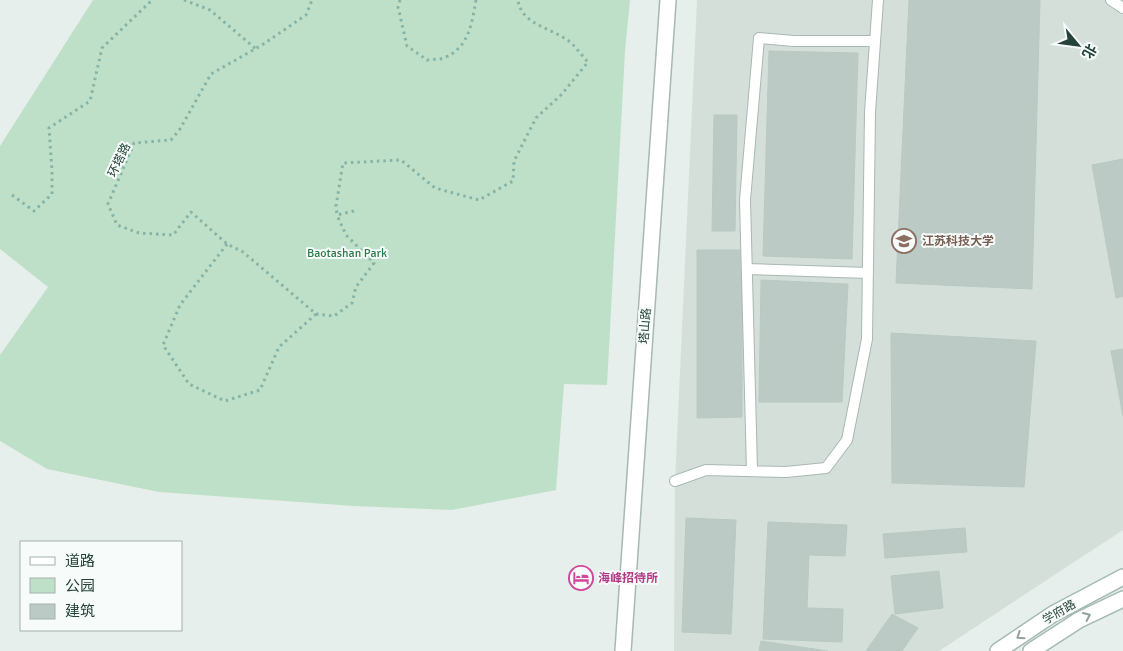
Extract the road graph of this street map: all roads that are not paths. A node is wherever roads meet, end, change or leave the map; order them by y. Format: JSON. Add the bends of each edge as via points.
{"nodes":[{"id":1,"x":668,"y":0,"type":"edge"},
{"id":2,"x":878,"y":0,"type":"edge"},
{"id":3,"x":1111,"y":0,"type":"edge"},
{"id":4,"x":1123,"y":8,"type":"edge"},
{"id":5,"x":875,"y":41,"type":"junction"},
{"id":6,"x":748,"y":269,"type":"junction"},
{"id":7,"x":868,"y":273,"type":"junction"},
{"id":8,"x":752,"y":470,"type":"junction"},
{"id":9,"x":675,"y":482,"type":"dead end"},
{"id":10,"x":1123,"y":577,"type":"edge"},
{"id":11,"x":1123,"y":599,"type":"edge"},
{"id":12,"x":623,"y":651,"type":"edge"},
{"id":13,"x":998,"y":651,"type":"edge"},
{"id":14,"x":1031,"y":651,"type":"edge"}],
"edges":[{"from":1,"to":12,"type":"street","name":"塔山路"},
{"from":2,"to":5,"type":"lane"},
{"from":3,"to":4,"type":"lane"},
{"from":5,"to":6,"type":"lane","via":[[759,38],[745,200]]},
{"from":5,"to":7,"type":"lane","via":[[870,112]]},
{"from":6,"to":7,"type":"lane"},
{"from":6,"to":8,"type":"lane"},
{"from":7,"to":8,"type":"lane","via":[[866,339],[847,440],[826,468],[786,472]]},
{"from":8,"to":9,"type":"lane","via":[[706,470]]},
{"from":10,"to":13,"type":"street","name":"学府路","one_way":true,"via":[[1053,614]]},
{"from":14,"to":11,"type":"street","name":"学府路","one_way":true,"via":[[1079,620]]}]}
